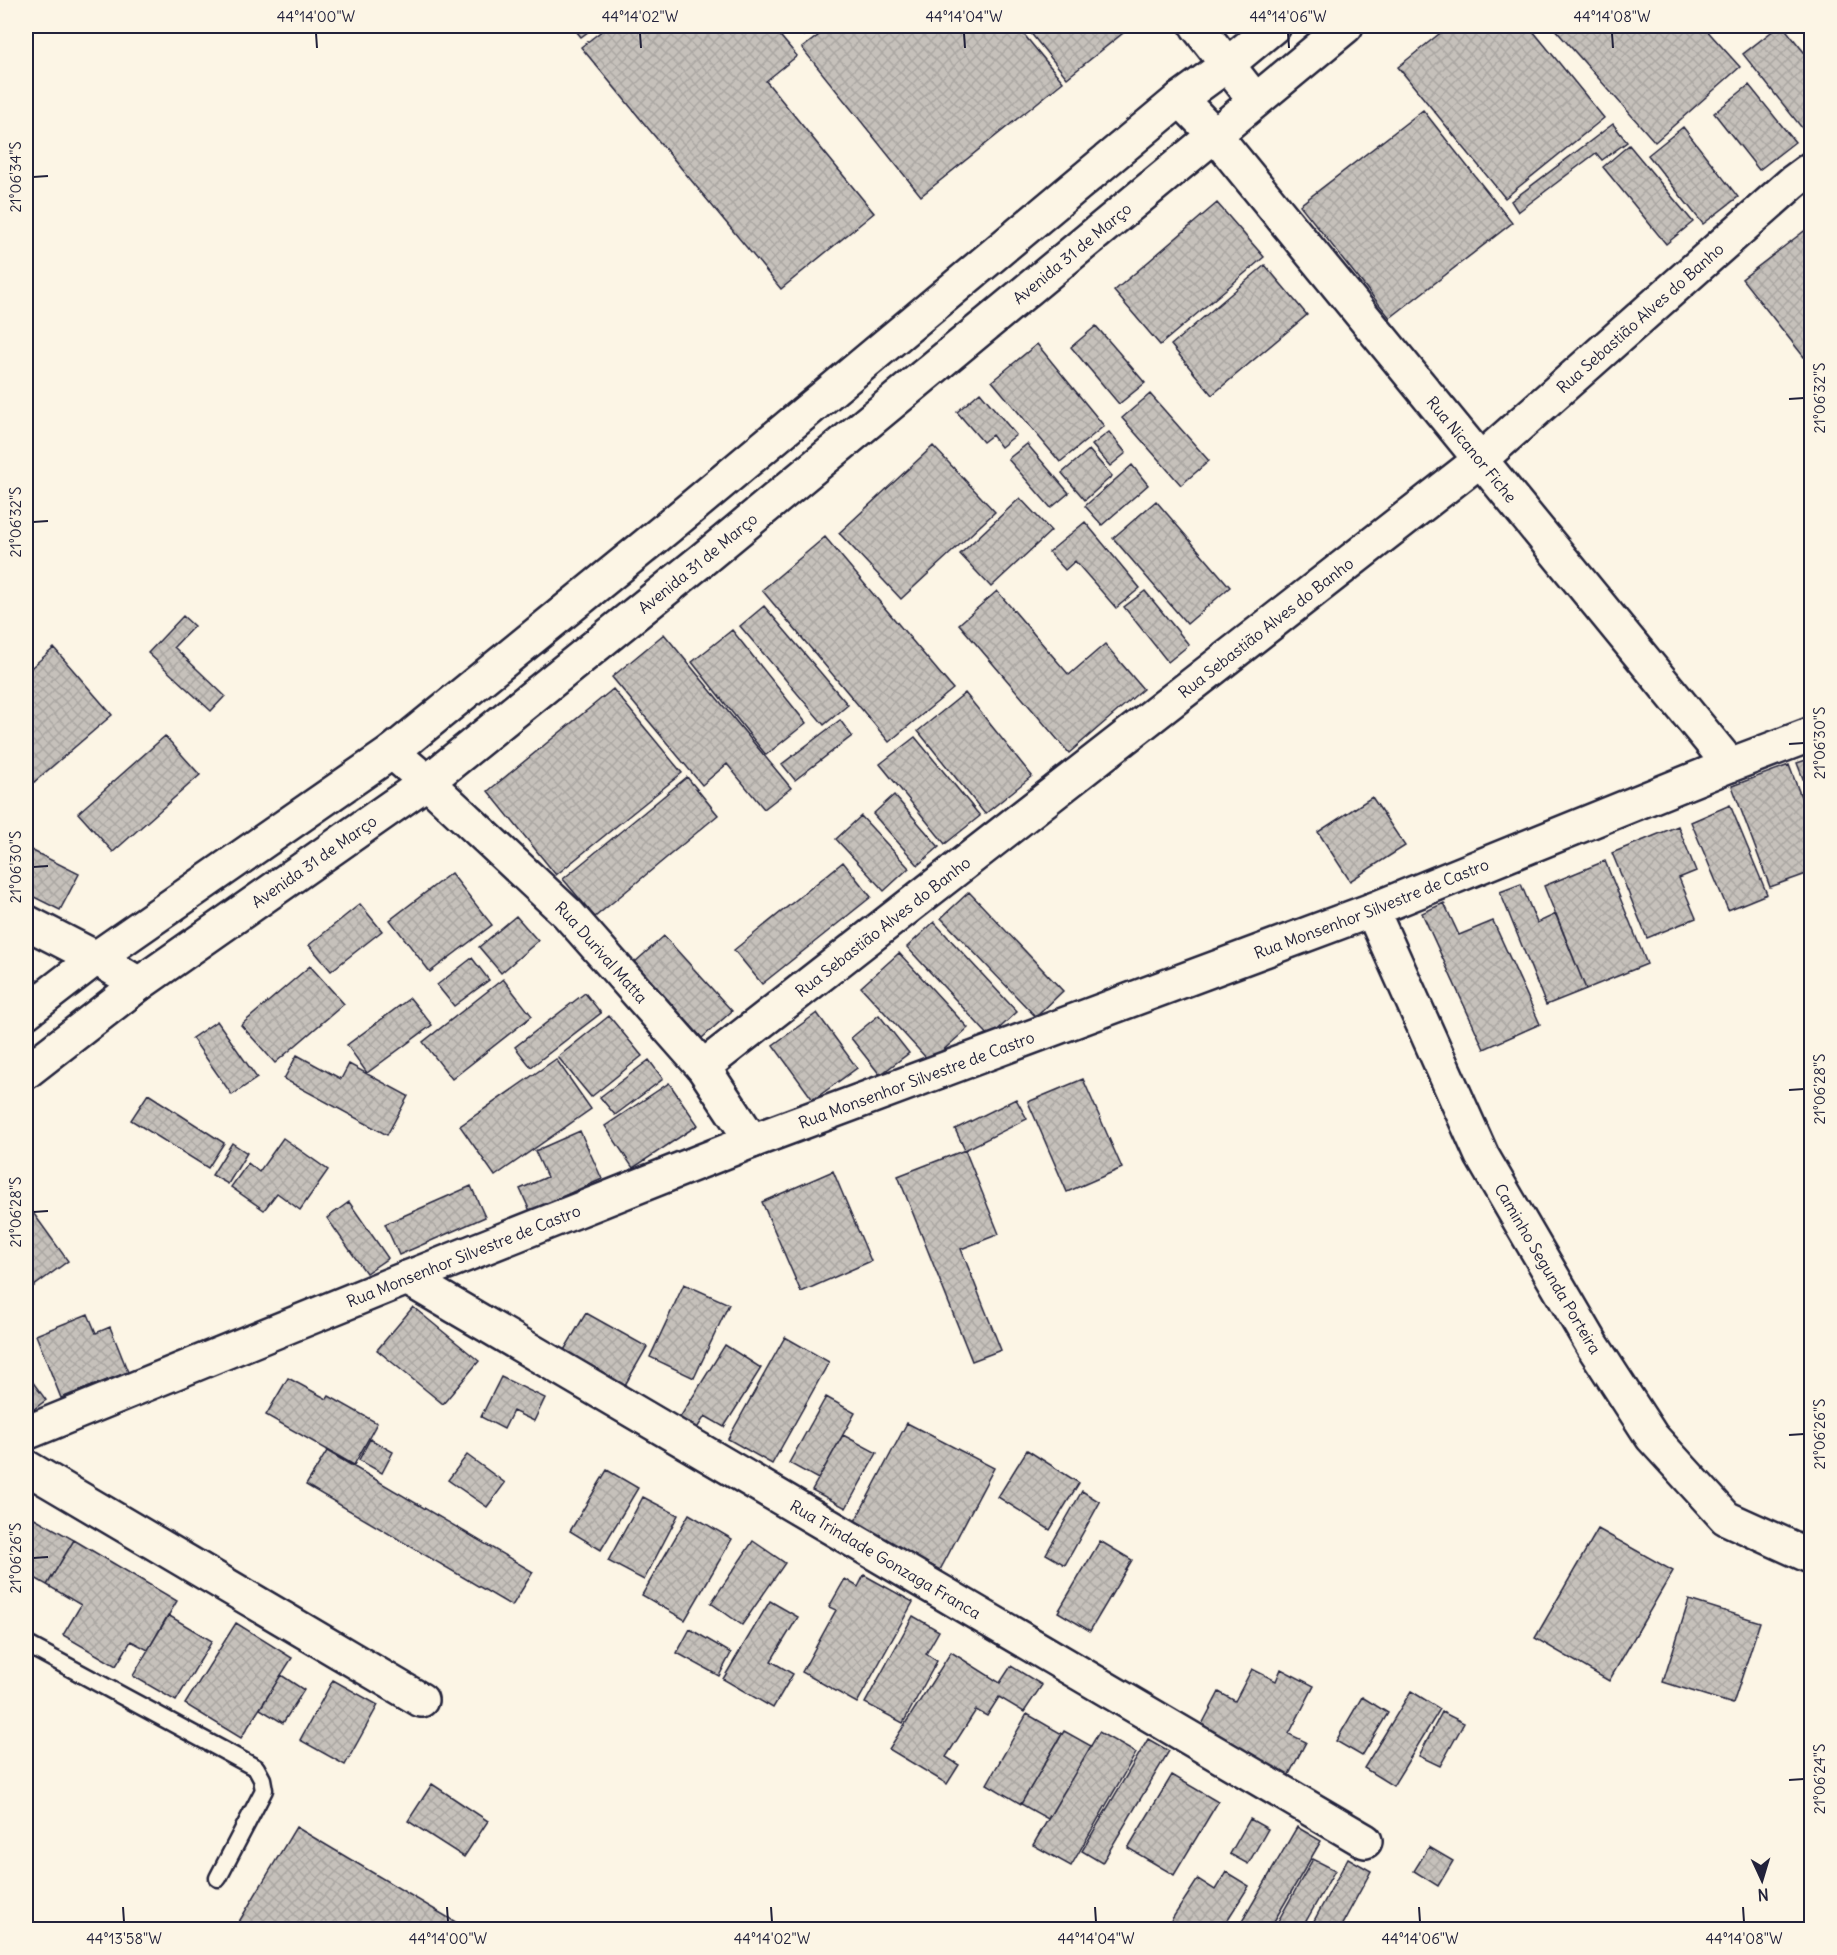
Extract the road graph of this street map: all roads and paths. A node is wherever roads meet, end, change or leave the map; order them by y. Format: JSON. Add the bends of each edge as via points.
{"nodes":[{"id":1,"x":1197,"y":26,"type":"edge"},
{"id":2,"x":1275,"y":26,"type":"edge"},
{"id":3,"x":1346,"y":26,"type":"edge"},
{"id":4,"x":1228,"y":64,"type":"junction"},
{"id":5,"x":1180,"y":99,"type":"junction"},
{"id":6,"x":1255,"y":100,"type":"junction"},
{"id":7,"x":1214,"y":134,"type":"junction"},
{"id":8,"x":1812,"y":168,"type":"edge"},
{"id":9,"x":1480,"y":460,"type":"junction"},
{"id":10,"x":1812,"y":713,"type":"edge"},
{"id":11,"x":1812,"y":734,"type":"edge"},
{"id":12,"x":1776,"y":747,"type":"junction"},
{"id":13,"x":392,"y":752,"type":"junction"},
{"id":14,"x":1730,"y":765,"type":"junction"},
{"id":15,"x":427,"y":782,"type":"junction"},
{"id":16,"x":1372,"y":910,"type":"junction"},
{"id":17,"x":26,"y":922,"type":"edge"},
{"id":18,"x":96,"y":958,"type":"junction"},
{"id":19,"x":139,"y":984,"type":"junction"},
{"id":20,"x":26,"y":1012,"type":"edge"},
{"id":21,"x":703,"y":1067,"type":"junction"},
{"id":22,"x":26,"y":1072,"type":"edge"},
{"id":23,"x":752,"y":1141,"type":"junction"},
{"id":24,"x":407,"y":1278,"type":"junction"},
{"id":25,"x":26,"y":1433,"type":"edge"},
{"id":26,"x":26,"y":1467,"type":"edge"},
{"id":27,"x":1812,"y":1557,"type":"edge"},
{"id":28,"x":26,"y":1644,"type":"edge"},
{"id":29,"x":421,"y":1700,"type":"dead end"},
{"id":30,"x":1365,"y":1841,"type":"dead end"},
{"id":31,"x":218,"y":1878,"type":"dead end"}],
"edges":[{"from":1,"to":4,"type":"street"},
{"from":2,"to":4,"type":"street"},
{"from":3,"to":6,"type":"street","name":"Avenida 31 de Março"},
{"from":4,"to":5,"type":"street"},
{"from":4,"to":6,"type":"street"},
{"from":5,"to":7,"type":"street","name":"Rua Nicanor Fiche"},
{"from":5,"to":13,"type":"street"},
{"from":6,"to":7,"type":"street","name":"Avenida 31 de Março"},
{"from":7,"to":9,"type":"street","name":"Rua Nicanor Fiche"},
{"from":7,"to":15,"type":"street","name":"Avenida 31 de Março","via":[[702,560]]},
{"from":8,"to":9,"type":"street","name":"Rua Sebastião Alves do Banho"},
{"from":9,"to":14,"type":"street","name":"Rua Nicanor Fiche"},
{"from":9,"to":21,"type":"street","name":"Rua Sebastião Alves do Banho"},
{"from":10,"to":12,"type":"street"},
{"from":11,"to":12,"type":"street","name":"Rua Monsenhor Silvestre de Castro"},
{"from":12,"to":14,"type":"street","name":"Rua Monsenhor Silvestre de Castro"},
{"from":13,"to":15,"type":"street","name":"Rua Durival Matta"},
{"from":13,"to":18,"type":"street"},
{"from":14,"to":16,"type":"street","name":"Rua Monsenhor Silvestre de Castro"},
{"from":15,"to":19,"type":"street","name":"Avenida 31 de Março"},
{"from":15,"to":21,"type":"street","name":"Rua Durival Matta","via":[[568,914]]},
{"from":16,"to":23,"type":"street","name":"Rua Monsenhor Silvestre de Castro"},
{"from":16,"to":27,"type":"street","name":"Caminho Segunda Porteira","via":[[1482,1156],[1593,1346],[1652,1437],[1726,1518]]},
{"from":17,"to":18,"type":"street"},
{"from":18,"to":19,"type":"street"},
{"from":18,"to":20,"type":"street"},
{"from":19,"to":22,"type":"street","name":"Avenida 31 de Março"},
{"from":21,"to":23,"type":"street","name":"Rua Durival Matta"},
{"from":23,"to":24,"type":"street","name":"Rua Monsenhor Silvestre de Castro"},
{"from":24,"to":25,"type":"street","name":"Rua Monsenhor Silvestre de Castro"},
{"from":24,"to":30,"type":"street","name":"Rua Trindade Gonzaga Franca"},
{"from":26,"to":29,"type":"street"},
{"from":28,"to":31,"type":"lane","via":[[256,1768],[264,1790]]}]}
